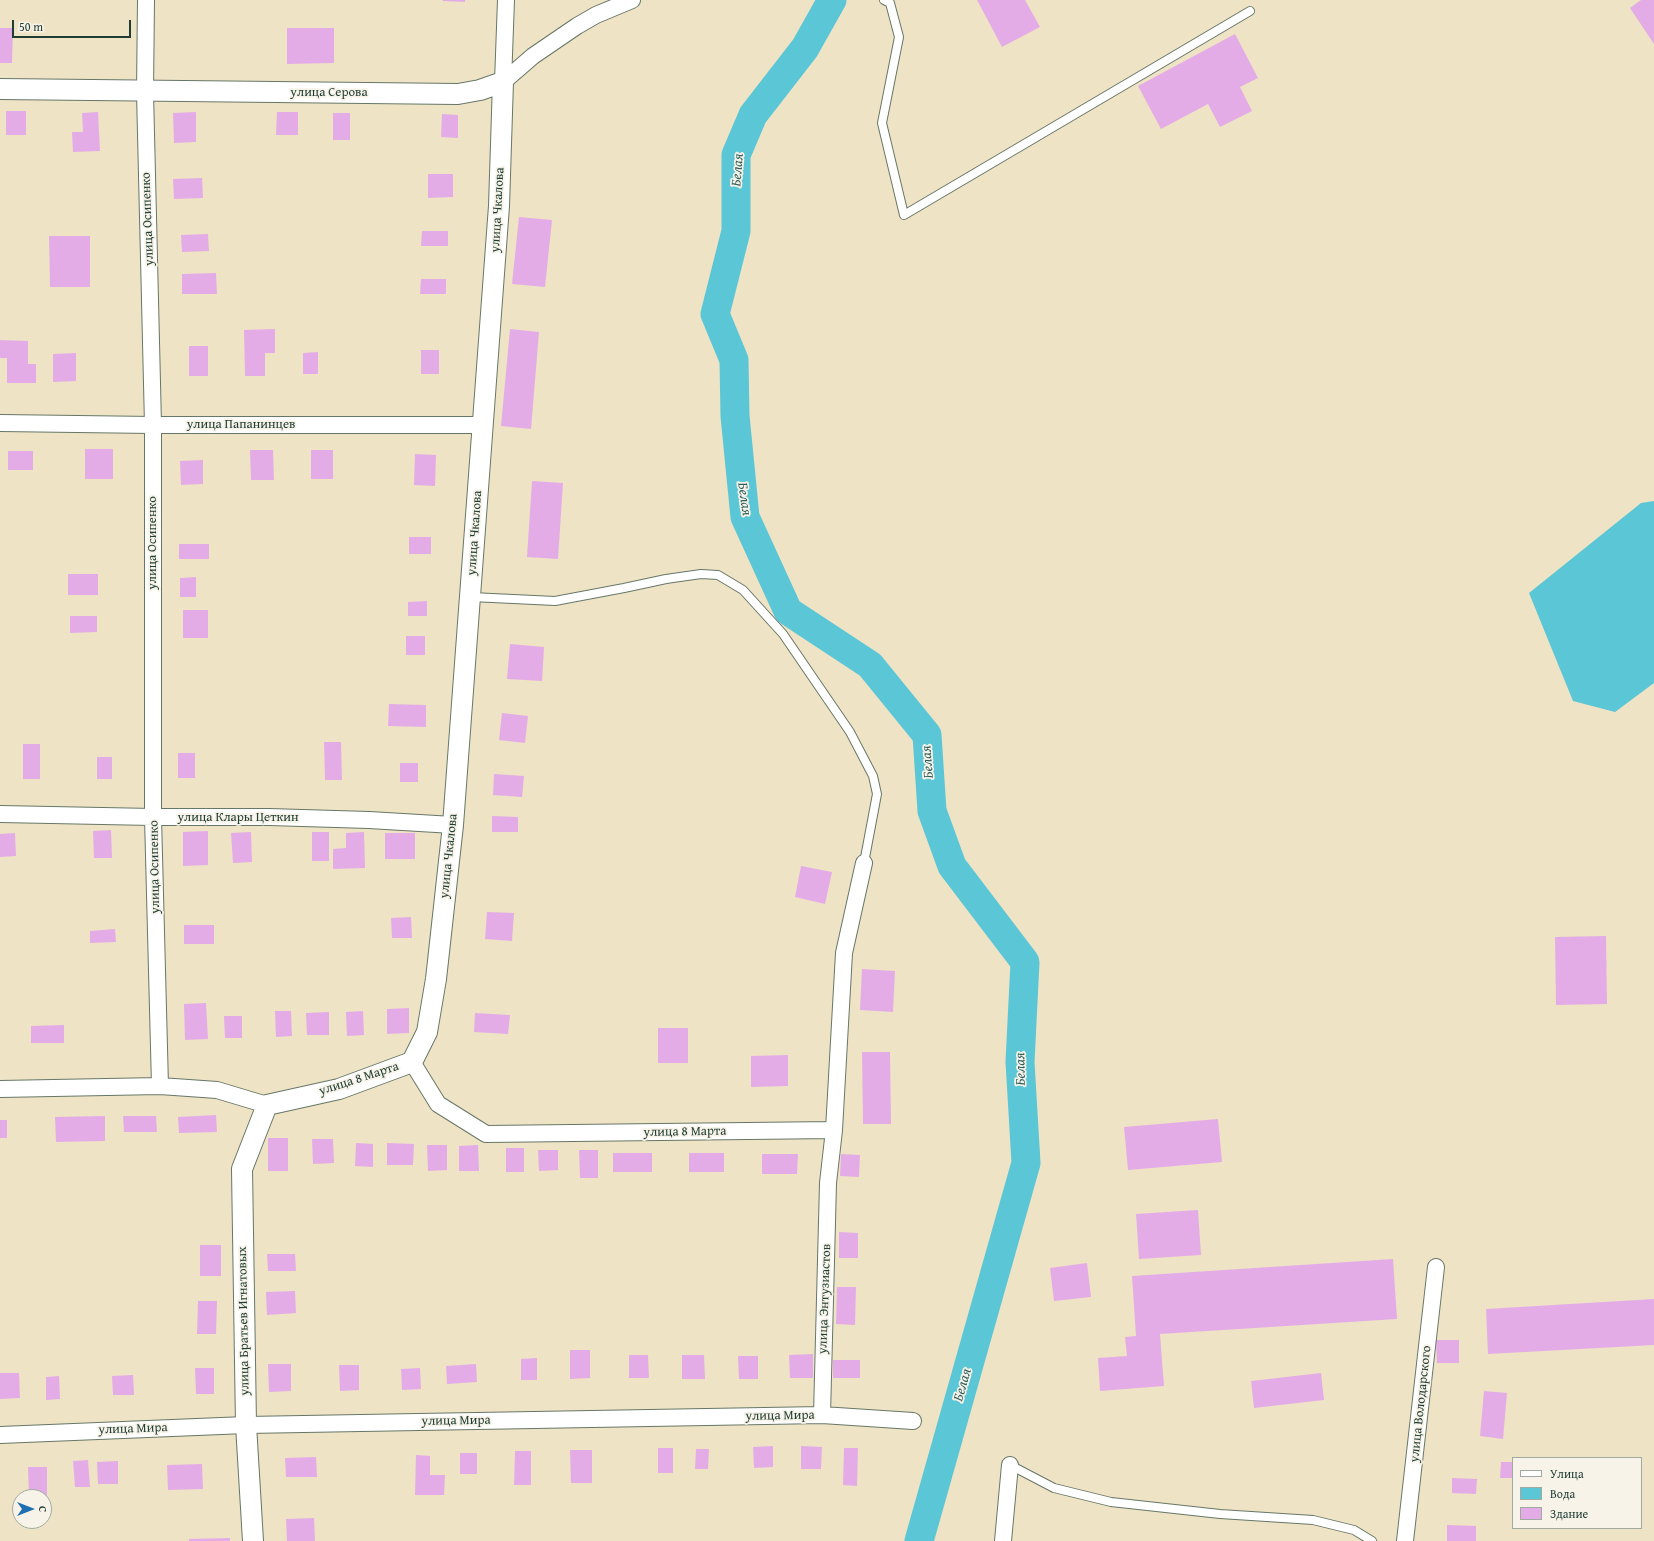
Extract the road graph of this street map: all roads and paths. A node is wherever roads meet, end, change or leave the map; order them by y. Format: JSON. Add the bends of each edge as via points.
{"nodes":[{"id":1,"x":146,"y":0,"type":"edge"},
{"id":2,"x":506,"y":0,"type":"edge"},
{"id":3,"x":632,"y":0,"type":"edge"},
{"id":4,"x":884,"y":0,"type":"edge"},
{"id":5,"x":1250,"y":12,"type":"dead end"},
{"id":6,"x":503,"y":82,"type":"junction"},
{"id":7,"x":0,"y":90,"type":"edge"},
{"id":8,"x":145,"y":92,"type":"junction"},
{"id":9,"x":0,"y":423,"type":"edge"},
{"id":10,"x":153,"y":425,"type":"junction"},
{"id":11,"x":482,"y":425,"type":"junction"},
{"id":12,"x":470,"y":597,"type":"junction"},
{"id":13,"x":0,"y":814,"type":"edge"},
{"id":14,"x":153,"y":817,"type":"junction"},
{"id":15,"x":453,"y":825,"type":"junction"},
{"id":16,"x":864,"y":863,"type":"joint"},
{"id":17,"x":412,"y":1062,"type":"junction"},
{"id":18,"x":160,"y":1086,"type":"junction"},
{"id":19,"x":0,"y":1089,"type":"edge"},
{"id":20,"x":267,"y":1105,"type":"junction"},
{"id":21,"x":834,"y":1130,"type":"junction"},
{"id":22,"x":1436,"y":1268,"type":"dead end"},
{"id":23,"x":822,"y":1415,"type":"junction"},
{"id":24,"x":913,"y":1421,"type":"dead end"},
{"id":25,"x":246,"y":1425,"type":"junction"},
{"id":26,"x":0,"y":1435,"type":"edge"},
{"id":27,"x":1010,"y":1465,"type":"joint"},
{"id":28,"x":253,"y":1541,"type":"edge"},
{"id":29,"x":1003,"y":1541,"type":"edge"},
{"id":30,"x":1372,"y":1541,"type":"edge"},
{"id":31,"x":1405,"y":1541,"type":"edge"}],
"edges":[{"from":1,"to":8,"type":"street","name":"улица Осипенко"},
{"from":2,"to":6,"type":"street","name":"улица Чкалова"},
{"from":3,"to":6,"type":"street","name":"улица Серова","via":[[577,26],[533,56]]},
{"from":4,"to":5,"type":"lane","via":[[890,3],[899,37],[882,123],[904,215]]},
{"from":6,"to":8,"type":"street","name":"улица Серова","via":[[458,94]]},
{"from":6,"to":11,"type":"street","name":"улица Чкалова","via":[[499,206]]},
{"from":7,"to":8,"type":"street","name":"улица Серова"},
{"from":8,"to":10,"type":"street","name":"улица Осипенко"},
{"from":9,"to":10,"type":"street","name":"улица Папанинцев"},
{"from":10,"to":11,"type":"street","name":"улица Папанинцев"},
{"from":10,"to":14,"type":"street","name":"улица Осипенко"},
{"from":11,"to":12,"type":"street","name":"улица Чкалова"},
{"from":12,"to":15,"type":"street","name":"улица Чкалова"},
{"from":12,"to":16,"type":"lane","via":[[555,601],[701,574],[718,575],[743,590],[783,634],[850,732],[873,776],[877,794]]},
{"from":13,"to":14,"type":"street","name":"улица Клары Цеткин"},
{"from":14,"to":15,"type":"street","name":"улица Клары Цеткин","via":[[269,817]]},
{"from":14,"to":18,"type":"street","name":"улица Осипенко"},
{"from":15,"to":17,"type":"street","name":"улица Чкалова","via":[[436,979],[427,1032]]},
{"from":16,"to":21,"type":"street","via":[[844,953]]},
{"from":17,"to":20,"type":"street","name":"улица 8 Марта","via":[[339,1089]]},
{"from":17,"to":21,"type":"street","name":"улица 8 Марта","via":[[438,1104],[486,1134]]},
{"from":18,"to":19,"type":"street","name":"улица 8 Марта"},
{"from":18,"to":20,"type":"street","name":"улица 8 Марта","via":[[216,1090]]},
{"from":20,"to":25,"type":"street","name":"улица Братьев Игнатовых","via":[[242,1169]]},
{"from":21,"to":23,"type":"street","name":"улица Энтузиастов","via":[[828,1183]]},
{"from":22,"to":31,"type":"street","name":"улица Володарского"},
{"from":23,"to":24,"type":"street","name":"улица Мира"},
{"from":23,"to":25,"type":"street","name":"улица Мира"},
{"from":25,"to":26,"type":"street","name":"улица Мира"},
{"from":25,"to":28,"type":"street","name":"улица Братьев Игнатовых"},
{"from":27,"to":29,"type":"street"},
{"from":27,"to":30,"type":"lane","via":[[1054,1488],[1111,1502],[1220,1514],[1313,1520],[1354,1530]]}]}
